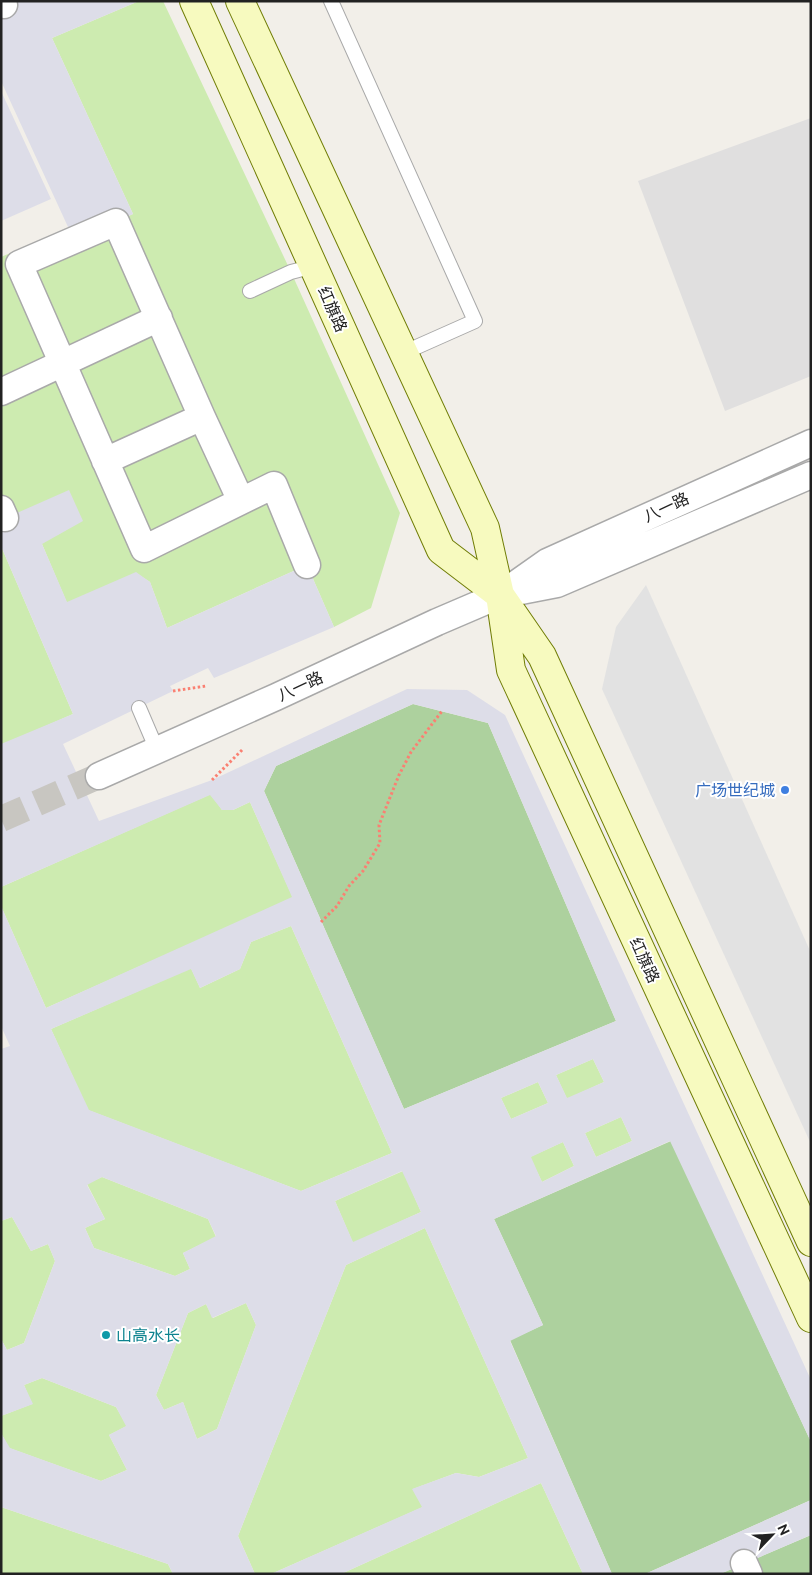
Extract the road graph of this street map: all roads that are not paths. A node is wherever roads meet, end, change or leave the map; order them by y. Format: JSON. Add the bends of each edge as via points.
{"nodes":[{"id":1,"x":194,"y":1,"type":"edge"},
{"id":2,"x":240,"y":1,"type":"edge"},
{"id":3,"x":331,"y":1,"type":"edge"},
{"id":4,"x":314,"y":266,"type":"junction"},
{"id":5,"x":250,"y":291,"type":"dead end"},
{"id":6,"x":159,"y":318,"type":"junction"},
{"id":7,"x":403,"y":353,"type":"junction"},
{"id":8,"x":63,"y":363,"type":"junction"},
{"id":9,"x":1,"y":392,"type":"edge"},
{"id":10,"x":202,"y":417,"type":"junction"},
{"id":11,"x":811,"y":443,"type":"edge"},
{"id":12,"x":105,"y":461,"type":"junction"},
{"id":13,"x":811,"y":475,"type":"edge"},
{"id":14,"x":241,"y":501,"type":"junction"},
{"id":15,"x":308,"y":565,"type":"dead end"},
{"id":16,"x":500,"y":595,"type":"junction"},
{"id":17,"x":139,"y":708,"type":"dead end"},
{"id":18,"x":157,"y":750,"type":"junction"},
{"id":19,"x":99,"y":776,"type":"tunnel mouth"},
{"id":20,"x":811,"y":1242,"type":"edge"},
{"id":21,"x":811,"y":1318,"type":"edge"}],
"edges":[{"from":1,"to":4,"type":"street","name":"红旗路"},
{"from":2,"to":7,"type":"street","name":"红旗路"},
{"from":3,"to":7,"type":"lane","via":[[475,321]]},
{"from":4,"to":5,"type":"lane","via":[[291,272]]},
{"from":4,"to":16,"type":"street","name":"红旗路","via":[[441,550]]},
{"from":6,"to":8,"type":"street"},
{"from":6,"to":8,"type":"street","via":[[116,222],[19,264]]},
{"from":6,"to":10,"type":"street"},
{"from":7,"to":16,"type":"street","name":"红旗路","via":[[485,528]]},
{"from":8,"to":9,"type":"street"},
{"from":8,"to":12,"type":"street"},
{"from":10,"to":12,"type":"street"},
{"from":10,"to":14,"type":"street"},
{"from":11,"to":16,"type":"street","name":"八一路","via":[[547,562]]},
{"from":12,"to":14,"type":"street","via":[[144,549]]},
{"from":13,"to":16,"type":"street","name":"八一路","via":[[557,584]]},
{"from":14,"to":15,"type":"street","via":[[274,485]]},
{"from":16,"to":18,"type":"street","name":"八一路"},
{"from":16,"to":20,"type":"street","name":"红旗路","via":[[542,656]]},
{"from":16,"to":21,"type":"street","name":"红旗路","via":[[511,670]]},
{"from":17,"to":18,"type":"lane"},
{"from":18,"to":19,"type":"street","name":"八一路"}]}
